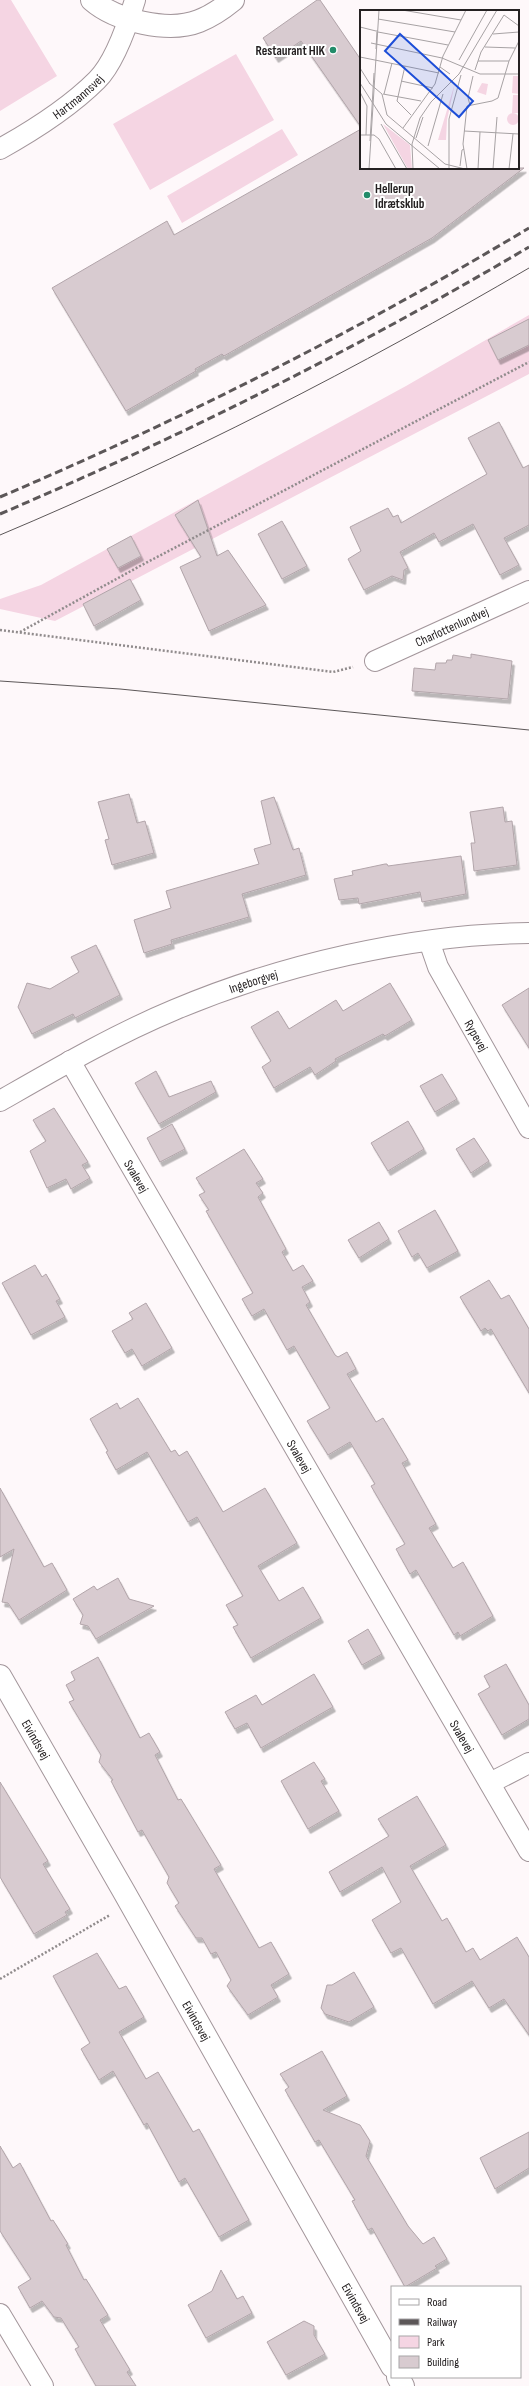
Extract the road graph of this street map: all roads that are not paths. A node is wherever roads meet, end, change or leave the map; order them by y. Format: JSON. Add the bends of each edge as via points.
{"nodes":[{"id":1,"x":92,"y":0,"type":"edge"},
{"id":2,"x":233,"y":0,"type":"edge"},
{"id":3,"x":132,"y":10,"type":"edge"},
{"id":4,"x":0,"y":149,"type":"edge"},
{"id":5,"x":529,"y":591,"type":"edge"},
{"id":6,"x":375,"y":661,"type":"road end"},
{"id":7,"x":529,"y":932,"type":"edge"},
{"id":8,"x":429,"y":941,"type":"junction"},
{"id":9,"x":70,"y":1061,"type":"junction"},
{"id":10,"x":0,"y":1101,"type":"edge"},
{"id":11,"x":529,"y":1128,"type":"edge"},
{"id":12,"x":0,"y":1676,"type":"edge"},
{"id":13,"x":529,"y":1763,"type":"edge"},
{"id":14,"x":490,"y":1783,"type":"junction"},
{"id":15,"x":529,"y":1851,"type":"edge"},
{"id":16,"x":0,"y":2314,"type":"edge"},
{"id":17,"x":391,"y":2364,"type":"edge"},
{"id":18,"x":43,"y":2386,"type":"edge"}],
"edges":[{"from":1,"to":3,"type":"street"},
{"from":2,"to":3,"type":"street","via":[[218,12],[198,22],[167,26]]},
{"from":3,"to":4,"type":"street","name":"Hartmannsvej","via":[[118,45],[98,79],[41,126]]},
{"from":5,"to":6,"type":"street","name":"Charlottenlundvej"},
{"from":7,"to":8,"type":"street","name":"Ingeborgvej"},
{"from":8,"to":9,"type":"street","name":"Ingeborgvej","via":[[333,957],[244,984],[173,1010]]},
{"from":8,"to":11,"type":"street","name":"Rypevej","via":[[438,967]]},
{"from":9,"to":10,"type":"street","name":"Ingeborgvej"},
{"from":9,"to":14,"type":"street","name":"Svalevej"},
{"from":12,"to":17,"type":"street","name":"Eivindsvej"},
{"from":13,"to":14,"type":"street"},
{"from":14,"to":15,"type":"street","name":"Svalevej"},
{"from":16,"to":18,"type":"street"}]}
